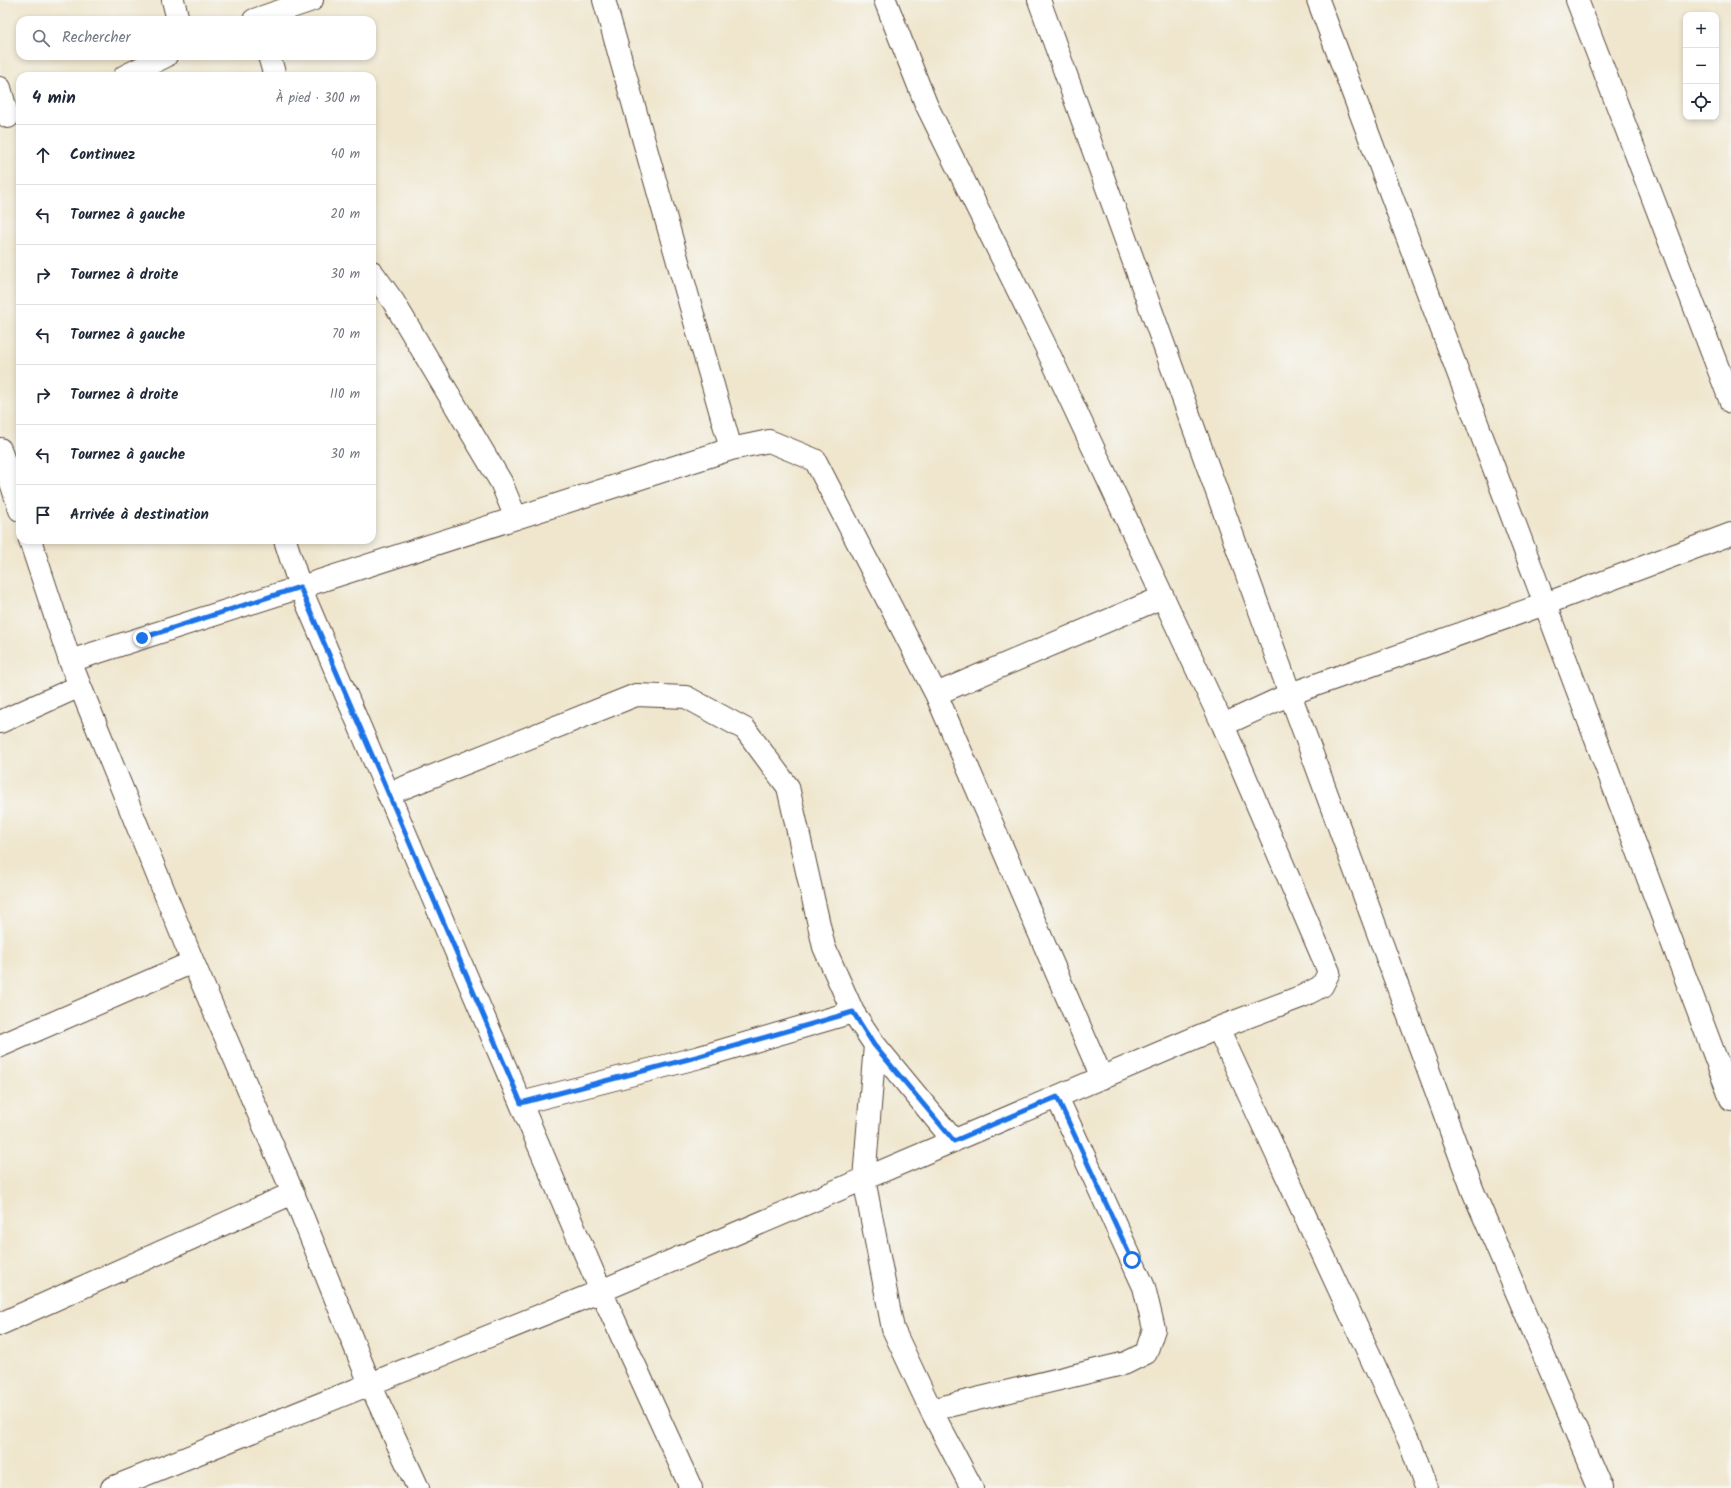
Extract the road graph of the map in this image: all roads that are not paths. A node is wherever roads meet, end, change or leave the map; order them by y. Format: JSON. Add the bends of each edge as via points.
{"nodes":[{"id":1,"x":173,"y":0,"type":"edge"},
{"id":2,"x":312,"y":0,"type":"edge"},
{"id":3,"x":604,"y":0,"type":"edge"},
{"id":4,"x":885,"y":0,"type":"edge"},
{"id":5,"x":1039,"y":0,"type":"edge"},
{"id":6,"x":1318,"y":0,"type":"edge"},
{"id":7,"x":1577,"y":0,"type":"edge"},
{"id":8,"x":177,"y":16,"type":"edge"},
{"id":9,"x":267,"y":16,"type":"edge"},
{"id":10,"x":159,"y":60,"type":"edge"},
{"id":11,"x":270,"y":60,"type":"edge"},
{"id":12,"x":137,"y":72,"type":"edge"},
{"id":13,"x":274,"y":72,"type":"edge"},
{"id":14,"x":0,"y":88,"type":"edge"},
{"id":15,"x":9,"y":117,"type":"edge"},
{"id":16,"x":376,"y":278,"type":"edge"},
{"id":17,"x":1731,"y":402,"type":"edge"},
{"id":18,"x":0,"y":449,"type":"edge"},
{"id":19,"x":731,"y":449,"type":"junction"},
{"id":20,"x":16,"y":498,"type":"edge"},
{"id":21,"x":516,"y":518,"type":"junction"},
{"id":22,"x":1731,"y":534,"type":"edge"},
{"id":23,"x":31,"y":544,"type":"edge"},
{"id":24,"x":286,"y":544,"type":"edge"},
{"id":25,"x":300,"y":587,"type":"junction"},
{"id":26,"x":1163,"y":597,"type":"junction"},
{"id":27,"x":1545,"y":604,"type":"junction"},
{"id":28,"x":70,"y":661,"type":"junction"},
{"id":29,"x":80,"y":686,"type":"junction"},
{"id":30,"x":936,"y":694,"type":"junction"},
{"id":31,"x":1290,"y":694,"type":"junction"},
{"id":32,"x":0,"y":722,"type":"edge"},
{"id":33,"x":1223,"y":725,"type":"junction"},
{"id":34,"x":388,"y":794,"type":"junction"},
{"id":35,"x":193,"y":962,"type":"junction"},
{"id":36,"x":853,"y":1012,"type":"junction"},
{"id":37,"x":1218,"y":1028,"type":"junction"},
{"id":38,"x":874,"y":1045,"type":"junction"},
{"id":39,"x":0,"y":1046,"type":"edge"},
{"id":40,"x":1102,"y":1078,"type":"junction"},
{"id":41,"x":1057,"y":1097,"type":"junction"},
{"id":42,"x":1731,"y":1099,"type":"edge"},
{"id":43,"x":521,"y":1103,"type":"junction"},
{"id":44,"x":954,"y":1141,"type":"junction"},
{"id":45,"x":864,"y":1179,"type":"junction"},
{"id":46,"x":293,"y":1193,"type":"junction"},
{"id":47,"x":601,"y":1291,"type":"junction"},
{"id":48,"x":0,"y":1324,"type":"edge"},
{"id":49,"x":370,"y":1384,"type":"junction"},
{"id":50,"x":931,"y":1410,"type":"junction"},
{"id":51,"x":112,"y":1488,"type":"edge"},
{"id":52,"x":418,"y":1488,"type":"edge"},
{"id":53,"x":691,"y":1488,"type":"edge"},
{"id":54,"x":972,"y":1488,"type":"edge"},
{"id":55,"x":1426,"y":1488,"type":"edge"},
{"id":56,"x":1601,"y":1488,"type":"edge"}],
"edges":[{"from":1,"to":8,"type":"street"},
{"from":2,"to":9,"type":"street"},
{"from":3,"to":19,"type":"street"},
{"from":4,"to":26,"type":"street","via":[[926,104],[1044,343]]},
{"from":5,"to":31,"type":"street"},
{"from":6,"to":27,"type":"street"},
{"from":7,"to":17,"type":"street"},
{"from":10,"to":12,"type":"street"},
{"from":11,"to":13,"type":"street"},
{"from":14,"to":15,"type":"street"},
{"from":16,"to":21,"type":"street","via":[[393,301],[494,469]]},
{"from":18,"to":20,"type":"street"},
{"from":19,"to":21,"type":"street"},
{"from":19,"to":30,"type":"street","via":[[770,441],[815,460]]},
{"from":21,"to":25,"type":"street"},
{"from":22,"to":27,"type":"street"},
{"from":23,"to":28,"type":"street"},
{"from":24,"to":25,"type":"street"},
{"from":25,"to":28,"type":"street"},
{"from":25,"to":34,"type":"street"},
{"from":26,"to":30,"type":"street"},
{"from":26,"to":33,"type":"street"},
{"from":27,"to":31,"type":"street"},
{"from":27,"to":42,"type":"street"},
{"from":28,"to":29,"type":"street"},
{"from":29,"to":32,"type":"street"},
{"from":29,"to":35,"type":"street"},
{"from":30,"to":40,"type":"street"},
{"from":31,"to":33,"type":"street"},
{"from":31,"to":56,"type":"street","via":[[1474,1191]]},
{"from":33,"to":37,"type":"street","via":[[1329,972],[1322,986],[1303,996]]},
{"from":34,"to":36,"type":"street","via":[[636,695],[686,697],[745,729],[788,787],[824,947]]},
{"from":34,"to":43,"type":"street"},
{"from":35,"to":39,"type":"street"},
{"from":35,"to":46,"type":"street"},
{"from":36,"to":38,"type":"street"},
{"from":36,"to":43,"type":"street"},
{"from":37,"to":40,"type":"street"},
{"from":37,"to":55,"type":"street","via":[[1409,1440]]},
{"from":38,"to":44,"type":"street"},
{"from":38,"to":45,"type":"street"},
{"from":40,"to":41,"type":"street"},
{"from":41,"to":44,"type":"street"},
{"from":41,"to":50,"type":"street","via":[[1144,1287],[1154,1329],[1146,1353],[1126,1363]]},
{"from":43,"to":47,"type":"street"},
{"from":44,"to":45,"type":"street"},
{"from":45,"to":47,"type":"street"},
{"from":45,"to":50,"type":"street","via":[[893,1329]]},
{"from":46,"to":48,"type":"street"},
{"from":46,"to":49,"type":"street"},
{"from":47,"to":49,"type":"street"},
{"from":47,"to":53,"type":"street"},
{"from":49,"to":51,"type":"street"},
{"from":49,"to":52,"type":"street"},
{"from":50,"to":54,"type":"street"}]}
